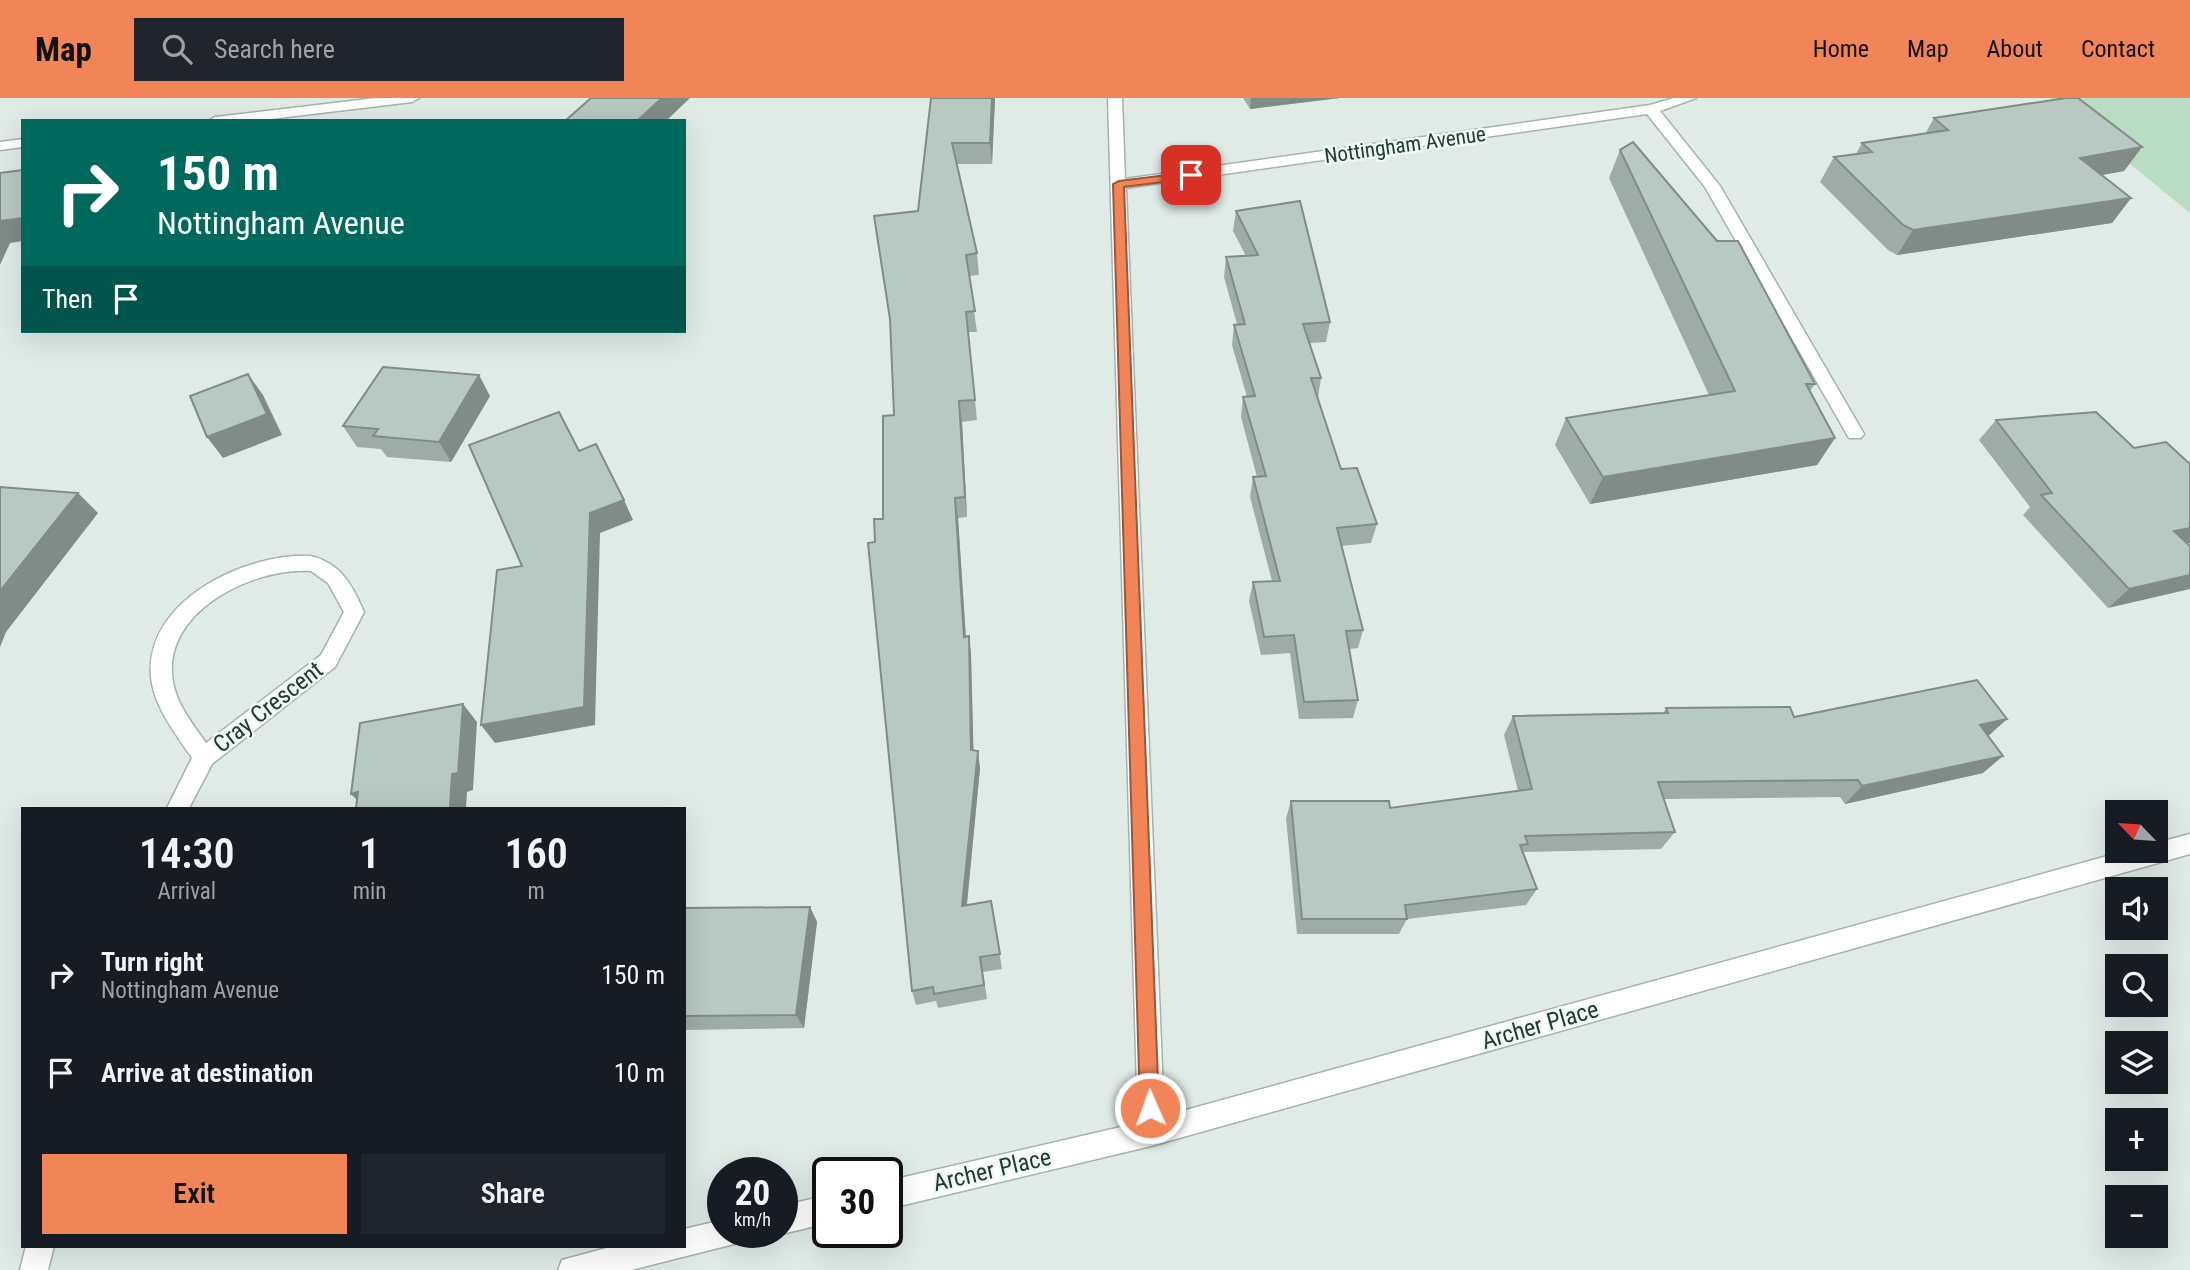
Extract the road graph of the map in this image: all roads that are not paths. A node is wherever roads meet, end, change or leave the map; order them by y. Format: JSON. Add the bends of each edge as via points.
{"nodes":[{"id":1,"x":412,"y":98,"type":"edge"},
{"id":2,"x":1115,"y":98,"type":"edge"},
{"id":3,"x":1689,"y":98,"type":"edge"},
{"id":4,"x":1651,"y":109,"type":"junction"},
{"id":5,"x":232,"y":119,"type":"edge"},
{"id":6,"x":21,"y":143,"type":"edge"},
{"id":7,"x":0,"y":145,"type":"edge"},
{"id":8,"x":1119,"y":184,"type":"junction"},
{"id":9,"x":1855,"y":434,"type":"dead end"},
{"id":10,"x":204,"y":757,"type":"junction"},
{"id":11,"x":179,"y":807,"type":"edge"},
{"id":12,"x":2190,"y":844,"type":"edge"},
{"id":13,"x":1150,"y":1133,"type":"junction"},
{"id":14,"x":903,"y":1191,"type":"edge"},
{"id":15,"x":707,"y":1238,"type":"edge"},
{"id":16,"x":686,"y":1243,"type":"edge"},
{"id":17,"x":40,"y":1248,"type":"edge"},
{"id":18,"x":665,"y":1248,"type":"edge"},
{"id":19,"x":34,"y":1270,"type":"edge"},
{"id":20,"x":572,"y":1270,"type":"edge"}],
"edges":[{"from":1,"to":5,"type":"street"},
{"from":2,"to":8,"type":"street"},
{"from":3,"to":4,"type":"street","name":"Nottingham Avenue"},
{"from":4,"to":8,"type":"street","name":"Nottingham Avenue"},
{"from":4,"to":9,"type":"street","via":[[1713,186]]},
{"from":6,"to":7,"type":"street"},
{"from":8,"to":13,"type":"street"},
{"from":10,"to":10,"type":"street","name":"Cray Crescent","via":[[328,661],[354,612],[342,584],[314,564],[282,563],[236,576],[200,600],[173,630],[161,667],[168,702]]},
{"from":10,"to":11,"type":"street","name":"Cray Crescent"},
{"from":12,"to":13,"type":"street","name":"Archer Place"},
{"from":13,"to":14,"type":"street","name":"Archer Place"},
{"from":15,"to":16,"type":"street"},
{"from":17,"to":19,"type":"street"},
{"from":18,"to":20,"type":"street"}]}
